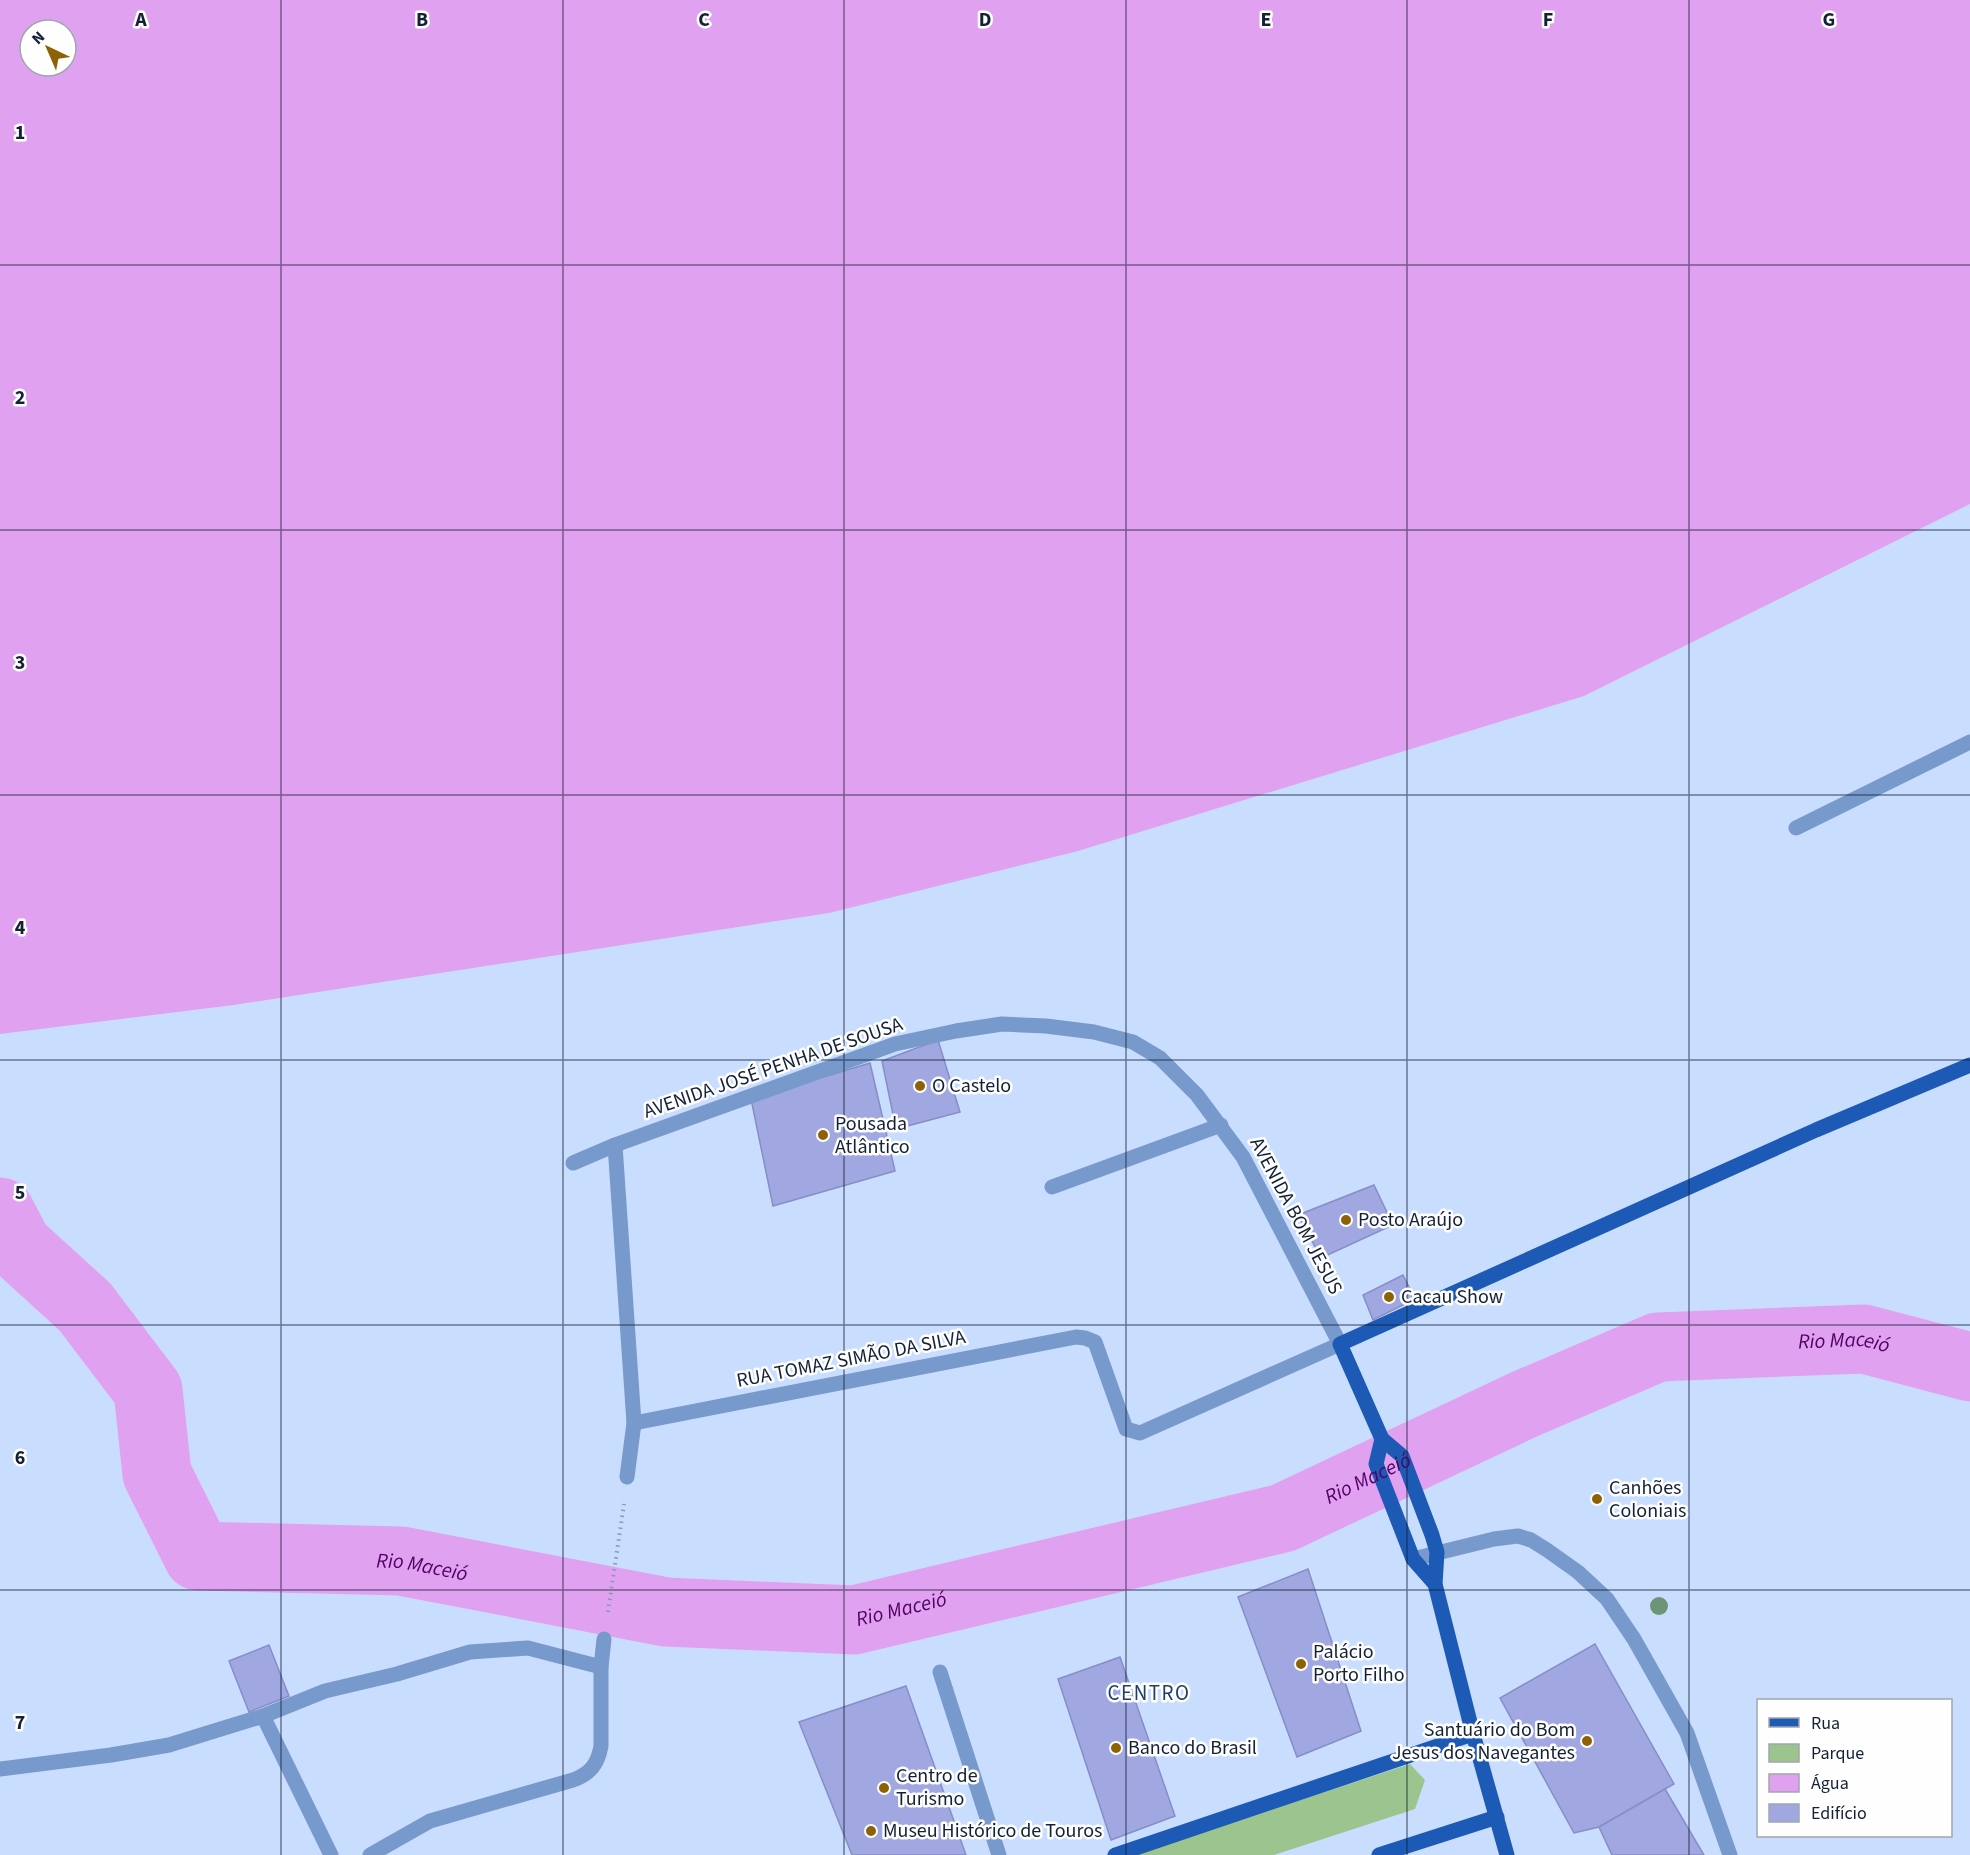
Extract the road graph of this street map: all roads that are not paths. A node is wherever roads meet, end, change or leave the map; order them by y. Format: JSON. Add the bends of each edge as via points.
{"nodes":[{"id":1,"x":1970,"y":742,"type":"edge"},
{"id":2,"x":1796,"y":828,"type":"dead end"},
{"id":3,"x":1133,"y":1042,"type":"joint"},
{"id":4,"x":1970,"y":1065,"type":"edge"},
{"id":5,"x":1221,"y":1125,"type":"junction"},
{"id":6,"x":615,"y":1146,"type":"junction"},
{"id":7,"x":573,"y":1163,"type":"dead end"},
{"id":8,"x":1052,"y":1187,"type":"dead end"},
{"id":9,"x":1340,"y":1344,"type":"junction"},
{"id":10,"x":634,"y":1423,"type":"junction"},
{"id":11,"x":1382,"y":1439,"type":"junction"},
{"id":12,"x":627,"y":1477,"type":"road end"},
{"id":13,"x":1437,"y":1552,"type":"junction"},
{"id":14,"x":1413,"y":1559,"type":"junction"},
{"id":15,"x":1435,"y":1584,"type":"junction"},
{"id":16,"x":604,"y":1640,"type":"road end"},
{"id":17,"x":601,"y":1667,"type":"junction"},
{"id":18,"x":940,"y":1672,"type":"dead end"},
{"id":19,"x":263,"y":1716,"type":"junction"},
{"id":20,"x":1473,"y":1734,"type":"junction"},
{"id":21,"x":0,"y":1769,"type":"edge"},
{"id":22,"x":1497,"y":1817,"type":"junction"},
{"id":23,"x":331,"y":1855,"type":"edge"},
{"id":24,"x":370,"y":1855,"type":"edge"},
{"id":25,"x":999,"y":1855,"type":"edge"},
{"id":26,"x":1115,"y":1855,"type":"edge"},
{"id":27,"x":1379,"y":1855,"type":"edge"},
{"id":28,"x":1507,"y":1855,"type":"edge"},
{"id":29,"x":1730,"y":1855,"type":"edge"}],
"edges":[{"from":1,"to":2,"type":"street"},
{"from":3,"to":5,"type":"street","name":"AVENIDA BOM JESUS","via":[[1160,1058]]},
{"from":3,"to":6,"type":"street","name":"AVENIDA JOSÉ PENHA DE SOUSA","via":[[1047,1026],[1002,1024],[956,1031],[895,1044]]},
{"from":4,"to":9,"type":"main road"},
{"from":5,"to":8,"type":"street"},
{"from":5,"to":9,"type":"street","name":"AVENIDA BOM JESUS","via":[[1243,1157]]},
{"from":6,"to":7,"type":"street","name":"AVENIDA JOSÉ PENHA DE SOUSA"},
{"from":6,"to":10,"type":"street"},
{"from":9,"to":10,"type":"street","name":"RUA TOMAZ SIMÃO DA SILVA","via":[[1140,1433],[1126,1429],[1095,1342],[1076,1337]]},
{"from":9,"to":11,"type":"main road","name":"AVENIDA BOM JESUS"},
{"from":10,"to":12,"type":"street"},
{"from":11,"to":13,"type":"main road","name":"AVENIDA BOM JESUS","via":[[1402,1456]]},
{"from":11,"to":14,"type":"main road","name":"AVENIDA BOM JESUS","via":[[1376,1466]]},
{"from":13,"to":14,"type":"street"},
{"from":13,"to":15,"type":"main road","name":"AVENIDA BOM JESUS"},
{"from":13,"to":29,"type":"street","via":[[1518,1536],[1563,1561],[1607,1599],[1687,1733]]},
{"from":14,"to":15,"type":"main road","name":"AVENIDA BOM JESUS"},
{"from":15,"to":20,"type":"main road","name":"AVENIDA BOM JESUS"},
{"from":16,"to":17,"type":"street"},
{"from":17,"to":19,"type":"street","via":[[528,1648],[470,1652],[325,1691]]},
{"from":17,"to":24,"type":"street","via":[[601,1746],[588,1773],[430,1821]]},
{"from":18,"to":25,"type":"street"},
{"from":19,"to":21,"type":"street","via":[[169,1745]]},
{"from":19,"to":23,"type":"street"},
{"from":20,"to":22,"type":"main road","name":"AVENIDA BOM JESUS"},
{"from":20,"to":26,"type":"main road"},
{"from":22,"to":27,"type":"main road"},
{"from":22,"to":28,"type":"main road","name":"AVENIDA BOM JESUS"}]}
